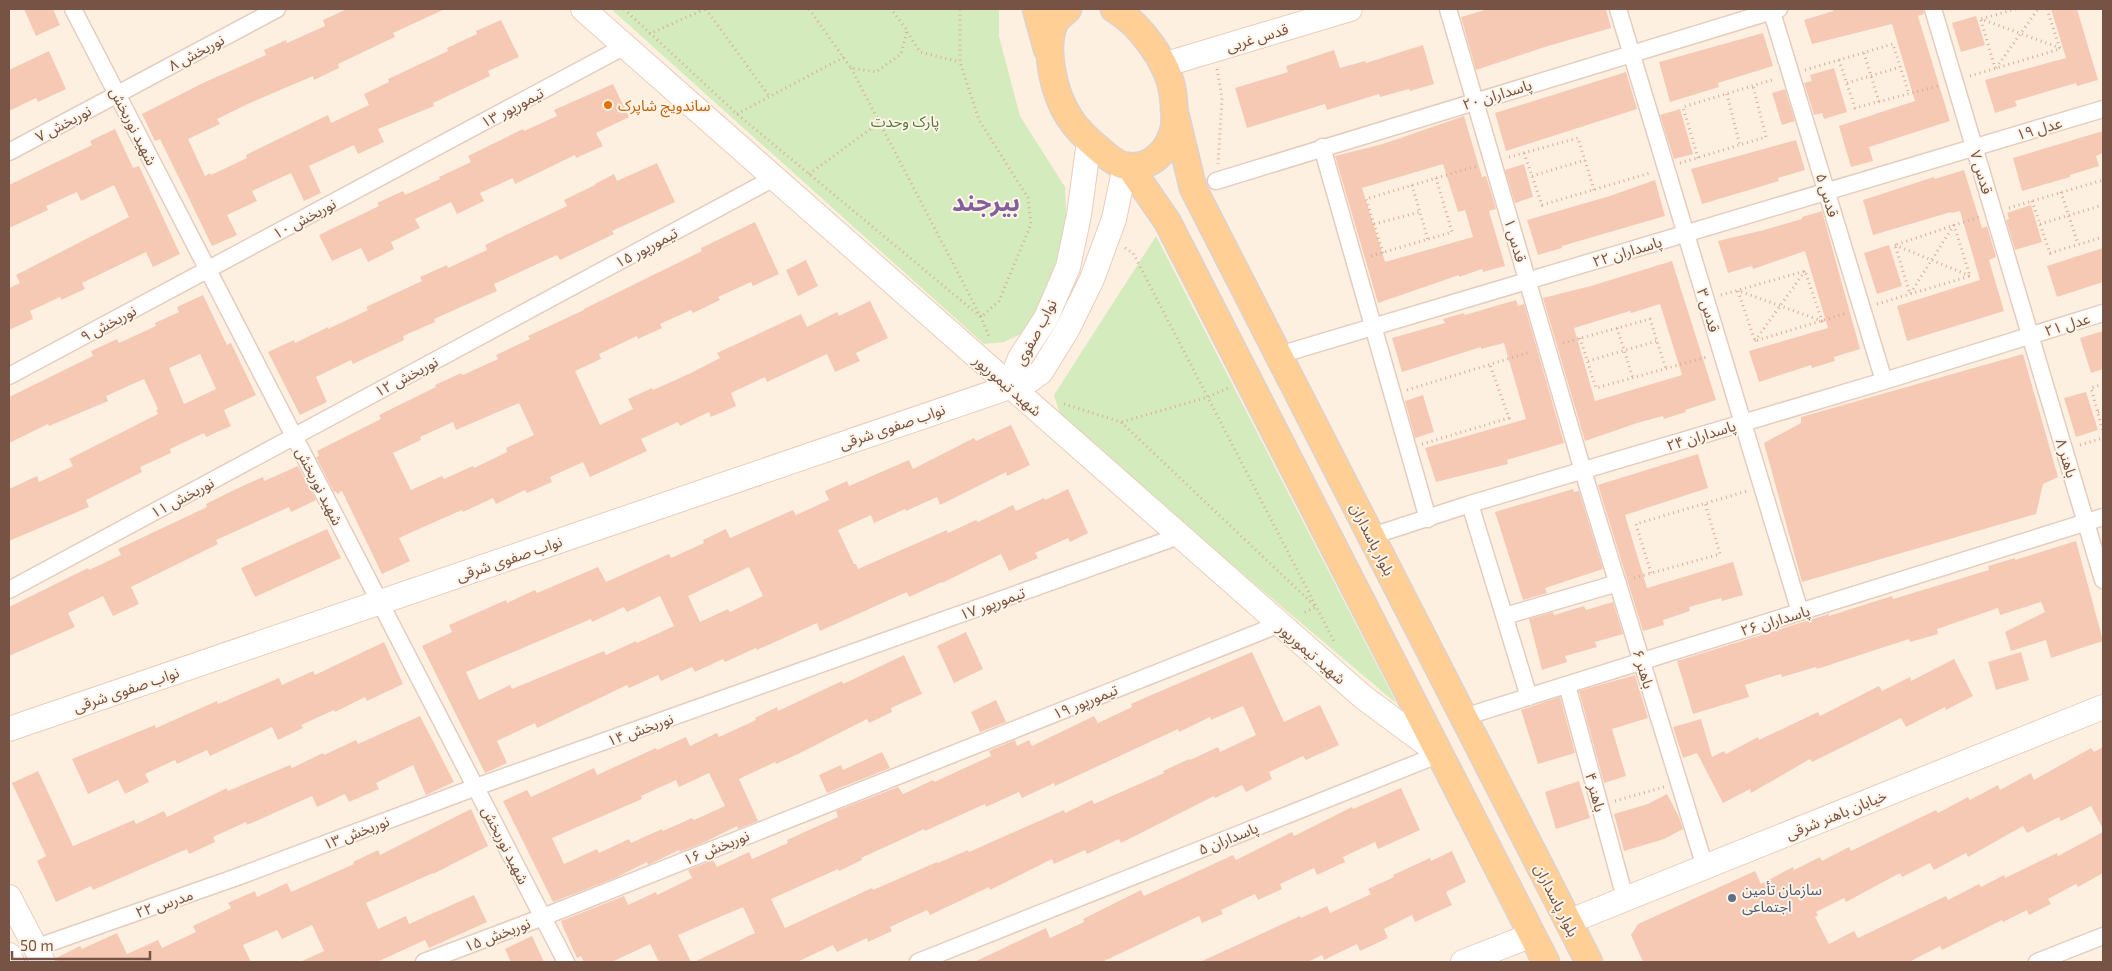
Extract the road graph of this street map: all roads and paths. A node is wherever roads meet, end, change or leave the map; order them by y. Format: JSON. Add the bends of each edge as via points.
{"nodes":[{"id":1,"x":73,"y":9,"type":"edge"},
{"id":2,"x":276,"y":9,"type":"edge"},
{"id":3,"x":583,"y":9,"type":"edge"},
{"id":4,"x":624,"y":9,"type":"edge"},
{"id":5,"x":706,"y":9,"type":"edge"},
{"id":6,"x":809,"y":9,"type":"edge"},
{"id":7,"x":891,"y":9,"type":"edge"},
{"id":8,"x":960,"y":9,"type":"edge"},
{"id":9,"x":1036,"y":9,"type":"edge"},
{"id":10,"x":1068,"y":9,"type":"edge"},
{"id":11,"x":1116,"y":9,"type":"edge"},
{"id":12,"x":1350,"y":9,"type":"edge"},
{"id":13,"x":1448,"y":9,"type":"edge"},
{"id":14,"x":1618,"y":9,"type":"edge"},
{"id":15,"x":1774,"y":9,"type":"edge"},
{"id":16,"x":1933,"y":9,"type":"edge"},
{"id":17,"x":2016,"y":9,"type":"edge"},
{"id":18,"x":2038,"y":9,"type":"edge"},
{"id":19,"x":2047,"y":9,"type":"edge"},
{"id":20,"x":1981,"y":19,"type":"junction"},
{"id":21,"x":906,"y":32,"type":"junction"},
{"id":22,"x":650,"y":33,"type":"junction"},
{"id":23,"x":2019,"y":34,"type":"junction"},
{"id":24,"x":625,"y":46,"type":"junction"},
{"id":25,"x":2060,"y":48,"type":"junction"},
{"id":26,"x":1214,"y":50,"type":"junction"},
{"id":27,"x":1632,"y":53,"type":"junction"},
{"id":28,"x":1864,"y":53,"type":"junction"},
{"id":29,"x":1049,"y":56,"type":"junction"},
{"id":30,"x":844,"y":57,"type":"junction"},
{"id":31,"x":1839,"y":60,"type":"junction"},
{"id":32,"x":960,"y":62,"type":"junction"},
{"id":33,"x":1163,"y":65,"type":"junction"},
{"id":34,"x":1900,"y":67,"type":"junction"},
{"id":35,"x":852,"y":68,"type":"junction"},
{"id":36,"x":1995,"y":68,"type":"junction"},
{"id":37,"x":1791,"y":74,"type":"junction"},
{"id":38,"x":1871,"y":76,"type":"junction"},
{"id":39,"x":1955,"y":81,"type":"junction"},
{"id":40,"x":1847,"y":83,"type":"junction"},
{"id":41,"x":1753,"y":86,"type":"junction"},
{"id":42,"x":118,"y":94,"type":"junction"},
{"id":43,"x":1727,"y":94,"type":"junction"},
{"id":44,"x":1909,"y":94,"type":"junction"},
{"id":45,"x":769,"y":96,"type":"junction"},
{"id":46,"x":1475,"y":101,"type":"junction"},
{"id":47,"x":1879,"y":102,"type":"junction"},
{"id":48,"x":1174,"y":109,"type":"junction"},
{"id":49,"x":2103,"y":109,"type":"edge"},
{"id":50,"x":737,"y":114,"type":"junction"},
{"id":51,"x":880,"y":122,"type":"junction"},
{"id":52,"x":1089,"y":141,"type":"junction"},
{"id":53,"x":1740,"y":146,"type":"junction"},
{"id":54,"x":1322,"y":147,"type":"junction"},
{"id":55,"x":1974,"y":147,"type":"junction"},
{"id":56,"x":9,"y":152,"type":"edge"},
{"id":57,"x":1524,"y":153,"type":"junction"},
{"id":58,"x":1698,"y":158,"type":"junction"},
{"id":59,"x":1585,"y":160,"type":"junction"},
{"id":60,"x":1493,"y":161,"type":"junction"},
{"id":61,"x":1127,"y":166,"type":"junction"},
{"id":62,"x":400,"y":167,"type":"joint"},
{"id":63,"x":1666,"y":168,"type":"junction"},
{"id":64,"x":810,"y":174,"type":"junction"},
{"id":65,"x":1532,"y":176,"type":"junction"},
{"id":66,"x":774,"y":178,"type":"junction"},
{"id":67,"x":1436,"y":178,"type":"junction"},
{"id":68,"x":1216,"y":181,"type":"joint"},
{"id":69,"x":2103,"y":182,"type":"edge"},
{"id":70,"x":1412,"y":185,"type":"junction"},
{"id":71,"x":1594,"y":190,"type":"junction"},
{"id":72,"x":1826,"y":191,"type":"junction"},
{"id":73,"x":2061,"y":192,"type":"junction"},
{"id":74,"x":2032,"y":201,"type":"junction"},
{"id":75,"x":2103,"y":205,"type":"edge"},
{"id":76,"x":1420,"y":212,"type":"junction"},
{"id":77,"x":1994,"y":212,"type":"junction"},
{"id":78,"x":2069,"y":216,"type":"junction"},
{"id":79,"x":1374,"y":224,"type":"junction"},
{"id":80,"x":2040,"y":224,"type":"junction"},
{"id":81,"x":1954,"y":226,"type":"junction"},
{"id":82,"x":1686,"y":233,"type":"junction"},
{"id":83,"x":2103,"y":237,"type":"edge"},
{"id":84,"x":1107,"y":238,"type":"junction"},
{"id":85,"x":1428,"y":240,"type":"junction"},
{"id":86,"x":2078,"y":244,"type":"junction"},
{"id":87,"x":1895,"y":245,"type":"junction"},
{"id":88,"x":1382,"y":253,"type":"junction"},
{"id":89,"x":1932,"y":260,"type":"junction"},
{"id":90,"x":1354,"y":261,"type":"junction"},
{"id":91,"x":208,"y":270,"type":"junction"},
{"id":92,"x":1805,"y":270,"type":"junction"},
{"id":93,"x":1970,"y":276,"type":"junction"},
{"id":94,"x":1527,"y":280,"type":"junction"},
{"id":95,"x":1738,"y":291,"type":"junction"},
{"id":96,"x":1910,"y":294,"type":"junction"},
{"id":97,"x":1706,"y":299,"type":"junction"},
{"id":98,"x":1780,"y":306,"type":"junction"},
{"id":99,"x":1862,"y":309,"type":"junction"},
{"id":100,"x":2103,"y":313,"type":"edge"},
{"id":101,"x":518,"y":316,"type":"joint"},
{"id":102,"x":981,"y":316,"type":"junction"},
{"id":103,"x":1822,"y":321,"type":"junction"},
{"id":104,"x":1373,"y":327,"type":"junction"},
{"id":105,"x":1617,"y":328,"type":"junction"},
{"id":106,"x":2031,"y":336,"type":"junction"},
{"id":107,"x":1580,"y":338,"type":"junction"},
{"id":108,"x":1657,"y":341,"type":"junction"},
{"id":109,"x":1755,"y":341,"type":"junction"},
{"id":110,"x":991,"y":343,"type":"dead end"},
{"id":111,"x":1547,"y":347,"type":"junction"},
{"id":112,"x":1624,"y":350,"type":"junction"},
{"id":113,"x":1722,"y":353,"type":"junction"},
{"id":114,"x":1279,"y":354,"type":"junction"},
{"id":115,"x":1588,"y":361,"type":"junction"},
{"id":116,"x":1490,"y":365,"type":"junction"},
{"id":117,"x":1666,"y":369,"type":"junction"},
{"id":118,"x":9,"y":376,"type":"edge"},
{"id":119,"x":1248,"y":378,"type":"junction"},
{"id":120,"x":1633,"y":378,"type":"junction"},
{"id":121,"x":1884,"y":381,"type":"junction"},
{"id":122,"x":2103,"y":384,"type":"edge"},
{"id":123,"x":1009,"y":386,"type":"junction"},
{"id":124,"x":1392,"y":395,"type":"junction"},
{"id":125,"x":1208,"y":397,"type":"junction"},
{"id":126,"x":1061,"y":403,"type":"dead end"},
{"id":127,"x":2103,"y":410,"type":"edge"},
{"id":128,"x":2098,"y":412,"type":"junction"},
{"id":129,"x":1122,"y":422,"type":"junction"},
{"id":130,"x":1743,"y":422,"type":"junction"},
{"id":131,"x":2103,"y":432,"type":"edge"},
{"id":132,"x":294,"y":437,"type":"junction"},
{"id":133,"x":2103,"y":438,"type":"edge"},
{"id":134,"x":1408,"y":449,"type":"junction"},
{"id":135,"x":2064,"y":449,"type":"junction"},
{"id":136,"x":1583,"y":472,"type":"junction"},
{"id":137,"x":1762,"y":486,"type":"junction"},
{"id":138,"x":1705,"y":503,"type":"junction"},
{"id":139,"x":1470,"y":504,"type":"junction"},
{"id":140,"x":2103,"y":517,"type":"edge"},
{"id":141,"x":1428,"y":519,"type":"junction"},
{"id":142,"x":2086,"y":523,"type":"junction"},
{"id":143,"x":1179,"y":536,"type":"junction"},
{"id":144,"x":1372,"y":536,"type":"junction"},
{"id":145,"x":1651,"y":573,"type":"junction"},
{"id":146,"x":2103,"y":580,"type":"edge"},
{"id":147,"x":1618,"y":583,"type":"junction"},
{"id":148,"x":9,"y":590,"type":"edge"},
{"id":149,"x":380,"y":602,"type":"junction"},
{"id":150,"x":1316,"y":607,"type":"junction"},
{"id":151,"x":1800,"y":612,"type":"junction"},
{"id":152,"x":1505,"y":616,"type":"junction"},
{"id":153,"x":1280,"y":624,"type":"junction"},
{"id":154,"x":1338,"y":648,"type":"dead end"},
{"id":155,"x":1642,"y":661,"type":"junction"},
{"id":156,"x":805,"y":670,"type":"joint"},
{"id":157,"x":1567,"y":685,"type":"junction"},
{"id":158,"x":1529,"y":697,"type":"junction"},
{"id":159,"x":2103,"y":707,"type":"edge"},
{"id":160,"x":1464,"y":717,"type":"junction"},
{"id":161,"x":9,"y":729,"type":"edge"},
{"id":162,"x":1440,"y":754,"type":"junction"},
{"id":163,"x":890,"y":778,"type":"joint"},
{"id":164,"x":1680,"y":783,"type":"junction"},
{"id":165,"x":476,"y":788,"type":"junction"},
{"id":166,"x":1600,"y":806,"type":"junction"},
{"id":167,"x":1706,"y":867,"type":"junction"},
{"id":168,"x":237,"y":877,"type":"joint"},
{"id":169,"x":9,"y":897,"type":"edge"},
{"id":170,"x":1626,"y":898,"type":"junction"},
{"id":171,"x":543,"y":917,"type":"junction"},
{"id":172,"x":1568,"y":922,"type":"junction"},
{"id":173,"x":1532,"y":935,"type":"junction"},
{"id":174,"x":2103,"y":936,"type":"edge"},
{"id":175,"x":39,"y":955,"type":"edge"},
{"id":176,"x":9,"y":956,"type":"edge"},
{"id":177,"x":12,"y":962,"type":"edge"},
{"id":178,"x":424,"y":962,"type":"edge"},
{"id":179,"x":566,"y":962,"type":"edge"},
{"id":180,"x":918,"y":962,"type":"edge"},
{"id":181,"x":1463,"y":962,"type":"edge"},
{"id":182,"x":1546,"y":962,"type":"edge"},
{"id":183,"x":1588,"y":962,"type":"edge"},
{"id":184,"x":2038,"y":962,"type":"edge"}],
"edges":[{"from":1,"to":42,"type":"street","name":"شهید نوربخش"},
{"from":2,"to":42,"type":"street","name":"نوربخش ۸"},
{"from":3,"to":24,"type":"street","name":"شهید تیمورپور"},
{"from":4,"to":22,"type":"path"},
{"from":5,"to":22,"type":"path"},
{"from":5,"to":45,"type":"path"},
{"from":6,"to":30,"type":"path"},
{"from":7,"to":21,"type":"path"},
{"from":8,"to":32,"type":"path"},
{"from":9,"to":29,"type":"main road"},
{"from":10,"to":29,"type":"main road","via":[[1056,21]]},
{"from":11,"to":33,"type":"main road","via":[[1149,41]]},
{"from":12,"to":26,"type":"street","name":"قدس غربی"},
{"from":13,"to":46,"type":"street","name":"قدس ۱"},
{"from":14,"to":27,"type":"street","name":"قدس ۳"},
{"from":15,"to":27,"type":"street","name":"پاسداران ۲۰"},
{"from":15,"to":37,"type":"street","name":"قدس ۵"},
{"from":16,"to":39,"type":"street","name":"قدس ۷"},
{"from":17,"to":20,"type":"path"},
{"from":18,"to":23,"type":"path"},
{"from":19,"to":25,"type":"path"},
{"from":20,"to":23,"type":"path"},
{"from":20,"to":36,"type":"path"},
{"from":21,"to":32,"type":"path","via":[[920,52]]},
{"from":21,"to":35,"type":"path","via":[[901,54],[876,72]]},
{"from":22,"to":24,"type":"path"},
{"from":22,"to":50,"type":"path"},
{"from":23,"to":25,"type":"path"},
{"from":23,"to":36,"type":"path"},
{"from":24,"to":62,"type":"street","name":"تیمورپور ۱۳"},
{"from":24,"to":66,"type":"street","name":"شهید تیمورپور"},
{"from":25,"to":36,"type":"path"},
{"from":26,"to":33,"type":"street","name":"قدس غربی"},
{"from":26,"to":68,"type":"path","via":[[1222,98]]},
{"from":27,"to":46,"type":"street","name":"پاسداران ۲۰"},
{"from":27,"to":63,"type":"street","name":"قدس ۳"},
{"from":28,"to":31,"type":"path"},
{"from":28,"to":34,"type":"path","via":[[1893,44]]},
{"from":28,"to":38,"type":"path"},
{"from":29,"to":52,"type":"main road","via":[[1060,99],[1068,116]]},
{"from":30,"to":35,"type":"path"},
{"from":30,"to":45,"type":"path"},
{"from":31,"to":37,"type":"path"},
{"from":31,"to":40,"type":"path"},
{"from":32,"to":102,"type":"path","via":[[978,120],[1028,198],[1031,224],[999,301]]},
{"from":33,"to":48,"type":"main road","via":[[1172,88]]},
{"from":34,"to":38,"type":"path"},
{"from":34,"to":44,"type":"path"},
{"from":35,"to":51,"type":"path"},
{"from":36,"to":39,"type":"path"},
{"from":37,"to":41,"type":"path"},
{"from":37,"to":72,"type":"street","name":"قدس ۵"},
{"from":38,"to":40,"type":"path"},
{"from":38,"to":47,"type":"path"},
{"from":39,"to":44,"type":"path"},
{"from":39,"to":55,"type":"street","name":"قدس ۷"},
{"from":40,"to":47,"type":"path","via":[[1855,108]]},
{"from":41,"to":43,"type":"path"},
{"from":41,"to":53,"type":"path","via":[[1766,137]]},
{"from":42,"to":56,"type":"street","name":"نوربخش ۷"},
{"from":42,"to":91,"type":"street","name":"شهید نوربخش"},
{"from":43,"to":53,"type":"path"},
{"from":43,"to":58,"type":"path","via":[[1683,107]]},
{"from":44,"to":47,"type":"path"},
{"from":45,"to":50,"type":"path"},
{"from":46,"to":54,"type":"street","name":"پاسداران ۲۰"},
{"from":46,"to":60,"type":"street","name":"قدس ۱"},
{"from":48,"to":61,"type":"main road","via":[[1174,127],[1160,156],[1146,164]]},
{"from":48,"to":114,"type":"main road","name":"بلوار پاسداران","via":[[1193,188]]},
{"from":49,"to":55,"type":"street","name":"عدل ۱۹"},
{"from":50,"to":64,"type":"path"},
{"from":51,"to":64,"type":"path"},
{"from":51,"to":102,"type":"path"},
{"from":52,"to":61,"type":"main road"},
{"from":52,"to":123,"type":"street","name":"نواب صفوی","via":[[1068,267],[1046,318],[1020,358]]},
{"from":53,"to":58,"type":"path"},
{"from":54,"to":68,"type":"street","name":"پاسداران ۲۰"},
{"from":54,"to":90,"type":"street"},
{"from":55,"to":72,"type":"street","name":"پاسداران ۲۲"},
{"from":55,"to":77,"type":"street","name":"قدس ۷"},
{"from":57,"to":59,"type":"path","via":[[1578,138]]},
{"from":57,"to":60,"type":"path"},
{"from":57,"to":65,"type":"path"},
{"from":58,"to":63,"type":"path"},
{"from":59,"to":65,"type":"path"},
{"from":59,"to":71,"type":"path"},
{"from":60,"to":67,"type":"path"},
{"from":60,"to":94,"type":"street","name":"قدس ۱"},
{"from":61,"to":84,"type":"street","name":"نواب صفوی"},
{"from":61,"to":119,"type":"main road","via":[[1167,221]]},
{"from":62,"to":91,"type":"street","name":"نوربخش ۱۰"},
{"from":63,"to":71,"type":"path"},
{"from":63,"to":82,"type":"street","name":"قدس ۳"},
{"from":64,"to":102,"type":"path"},
{"from":65,"to":71,"type":"path","via":[[1542,205]]},
{"from":66,"to":101,"type":"street","name":"تیمورپور ۱۵"},
{"from":66,"to":123,"type":"street","name":"شهید تیمورپور"},
{"from":67,"to":70,"type":"path"},
{"from":67,"to":85,"type":"path","via":[[1452,232]]},
{"from":69,"to":73,"type":"path"},
{"from":70,"to":76,"type":"path"},
{"from":70,"to":79,"type":"path","via":[[1366,199]]},
{"from":72,"to":82,"type":"street","name":"پاسداران ۲۲"},
{"from":72,"to":99,"type":"street","name":"قدس ۵"},
{"from":73,"to":74,"type":"path"},
{"from":73,"to":78,"type":"path"},
{"from":74,"to":77,"type":"path"},
{"from":74,"to":80,"type":"path"},
{"from":75,"to":78,"type":"path"},
{"from":76,"to":79,"type":"path"},
{"from":76,"to":85,"type":"path"},
{"from":77,"to":81,"type":"path"},
{"from":77,"to":106,"type":"street","name":"قدس ۷"},
{"from":78,"to":80,"type":"path"},
{"from":78,"to":86,"type":"path"},
{"from":79,"to":88,"type":"path"},
{"from":80,"to":86,"type":"path","via":[[2050,253]]},
{"from":81,"to":87,"type":"path"},
{"from":81,"to":89,"type":"path"},
{"from":81,"to":93,"type":"path"},
{"from":82,"to":94,"type":"street","name":"پاسداران ۲۲"},
{"from":82,"to":97,"type":"street","name":"قدس ۳"},
{"from":83,"to":86,"type":"path"},
{"from":84,"to":123,"type":"street","name":"نواب صفوی","via":[[1092,279],[1067,330],[1041,372],[1030,380]]},
{"from":84,"to":125,"type":"path","via":[[1134,252]]},
{"from":85,"to":88,"type":"path"},
{"from":87,"to":89,"type":"path"},
{"from":87,"to":96,"type":"path"},
{"from":88,"to":90,"type":"path"},
{"from":89,"to":93,"type":"path"},
{"from":89,"to":96,"type":"path"},
{"from":90,"to":104,"type":"street"},
{"from":91,"to":118,"type":"street","name":"نوربخش ۹"},
{"from":91,"to":132,"type":"street","name":"شهید نوربخش"},
{"from":92,"to":95,"type":"path"},
{"from":92,"to":98,"type":"path"},
{"from":92,"to":103,"type":"path"},
{"from":93,"to":96,"type":"path"},
{"from":94,"to":104,"type":"street","name":"پاسداران ۲۲"},
{"from":94,"to":111,"type":"street","name":"قدس ۱"},
{"from":95,"to":97,"type":"path"},
{"from":95,"to":98,"type":"path"},
{"from":95,"to":109,"type":"path"},
{"from":96,"to":99,"type":"path"},
{"from":97,"to":113,"type":"street","name":"قدس ۳"},
{"from":98,"to":103,"type":"path"},
{"from":98,"to":109,"type":"path"},
{"from":99,"to":103,"type":"path"},
{"from":99,"to":121,"type":"street","name":"قدس ۵"},
{"from":100,"to":106,"type":"street","name":"عدل ۲۱"},
{"from":101,"to":132,"type":"street","name":"نوربخش ۱۲"},
{"from":102,"to":110,"type":"path"},
{"from":103,"to":109,"type":"path"},
{"from":104,"to":114,"type":"street","name":"پاسداران ۲۲"},
{"from":104,"to":124,"type":"street"},
{"from":105,"to":107,"type":"path"},
{"from":105,"to":108,"type":"path","via":[[1650,319]]},
{"from":105,"to":112,"type":"path"},
{"from":106,"to":121,"type":"street","name":"پاسداران ۲۴"},
{"from":106,"to":135,"type":"street","name":"باهنر ۸"},
{"from":107,"to":111,"type":"path"},
{"from":107,"to":115,"type":"path"},
{"from":108,"to":112,"type":"path"},
{"from":108,"to":117,"type":"path"},
{"from":111,"to":116,"type":"path"},
{"from":111,"to":136,"type":"street","name":"قدس ۱"},
{"from":112,"to":115,"type":"path"},
{"from":112,"to":120,"type":"path"},
{"from":113,"to":117,"type":"path"},
{"from":113,"to":130,"type":"street","name":"قدس ۳"},
{"from":114,"to":144,"type":"main road","name":"بلوار پاسداران"},
{"from":115,"to":120,"type":"path","via":[[1596,388]]},
{"from":116,"to":124,"type":"path"},
{"from":116,"to":134,"type":"path","via":[[1509,418]]},
{"from":117,"to":120,"type":"path"},
{"from":119,"to":125,"type":"path"},
{"from":119,"to":162,"type":"main road"},
{"from":121,"to":130,"type":"street","name":"پاسداران ۲۴"},
{"from":122,"to":128,"type":"path","via":[[2091,388]]},
{"from":123,"to":143,"type":"street","name":"شهید تیمورپور"},
{"from":123,"to":149,"type":"street","name":"نواب صفوی شرقی"},
{"from":124,"to":134,"type":"street"},
{"from":125,"to":129,"type":"path"},
{"from":125,"to":150,"type":"path"},
{"from":126,"to":129,"type":"path"},
{"from":127,"to":128,"type":"path"},
{"from":128,"to":131,"type":"path"},
{"from":129,"to":150,"type":"path"},
{"from":130,"to":136,"type":"street","name":"پاسداران ۲۴"},
{"from":130,"to":137,"type":"street","name":"قدس ۳"},
{"from":132,"to":148,"type":"street","name":"نوربخش ۱۱"},
{"from":132,"to":149,"type":"street","name":"شهید نوربخش"},
{"from":133,"to":135,"type":"path"},
{"from":134,"to":141,"type":"street"},
{"from":135,"to":142,"type":"street","name":"باهنر ۸"},
{"from":136,"to":139,"type":"street","name":"پاسداران ۲۴"},
{"from":136,"to":147,"type":"street","name":"باهنر ۶"},
{"from":137,"to":138,"type":"path"},
{"from":137,"to":151,"type":"street","name":"قدس ۳"},
{"from":138,"to":145,"type":"path","via":[[1636,524]]},
{"from":138,"to":145,"type":"path","via":[[1720,554]]},
{"from":139,"to":141,"type":"street","name":"پاسداران ۲۴"},
{"from":139,"to":152,"type":"street"},
{"from":140,"to":142,"type":"street","name":"پاسداران ۲۶"},
{"from":141,"to":144,"type":"street","name":"پاسداران ۲۴"},
{"from":142,"to":146,"type":"street","name":"باهنر ۸"},
{"from":142,"to":151,"type":"street","name":"پاسداران ۲۶"},
{"from":143,"to":153,"type":"street","name":"شهید تیمورپور"},
{"from":143,"to":156,"type":"street","name":"تیمورپور ۱۷"},
{"from":144,"to":160,"type":"main road","name":"بلوار پاسداران"},
{"from":145,"to":147,"type":"path"},
{"from":147,"to":152,"type":"street"},
{"from":147,"to":155,"type":"street","name":"باهنر ۶"},
{"from":149,"to":161,"type":"street","name":"نواب صفوی شرقی"},
{"from":149,"to":165,"type":"street","name":"شهید نوربخش"},
{"from":150,"to":154,"type":"path"},
{"from":151,"to":155,"type":"street","name":"پاسداران ۲۶"},
{"from":152,"to":158,"type":"street"},
{"from":153,"to":162,"type":"street","name":"شهید تیمورپور","via":[[1363,697]]},
{"from":153,"to":163,"type":"street","name":"تیمورپور ۱۹"},
{"from":155,"to":157,"type":"street","name":"پاسداران ۲۶"},
{"from":155,"to":164,"type":"street","name":"باهنر ۶"},
{"from":156,"to":165,"type":"street","name":"نوربخش ۱۴"},
{"from":157,"to":158,"type":"street","name":"پاسداران ۲۶"},
{"from":157,"to":166,"type":"street","name":"باهنر ۴"},
{"from":158,"to":160,"type":"street","name":"پاسداران ۲۶"},
{"from":159,"to":167,"type":"street","name":"خیابان باهنر شرقی"},
{"from":160,"to":172,"type":"main road","name":"بلوار پاسداران"},
{"from":162,"to":173,"type":"main road"},
{"from":162,"to":180,"type":"street","name":"پاسداران ۵"},
{"from":163,"to":171,"type":"street","name":"نوربخش ۱۶"},
{"from":164,"to":166,"type":"path"},
{"from":164,"to":167,"type":"street","name":"باهنر ۶"},
{"from":165,"to":168,"type":"street","name":"نوربخش ۱۳"},
{"from":165,"to":171,"type":"street","name":"شهید نوربخش"},
{"from":166,"to":170,"type":"street","name":"باهنر ۴"},
{"from":167,"to":170,"type":"street","name":"خیابان باهنر شرقی"},
{"from":168,"to":175,"type":"street","name":"مدرس ۲۲"},
{"from":169,"to":175,"type":"street"},
{"from":170,"to":172,"type":"street","name":"خیابان باهنر شرقی"},
{"from":171,"to":178,"type":"street","name":"نوربخش ۱۵"},
{"from":171,"to":179,"type":"street","name":"شهید نوربخش"},
{"from":172,"to":183,"type":"main road","name":"بلوار پاسداران"},
{"from":173,"to":181,"type":"street"},
{"from":173,"to":182,"type":"main road"},
{"from":174,"to":184,"type":"street"},
{"from":176,"to":177,"type":"street"}]}
